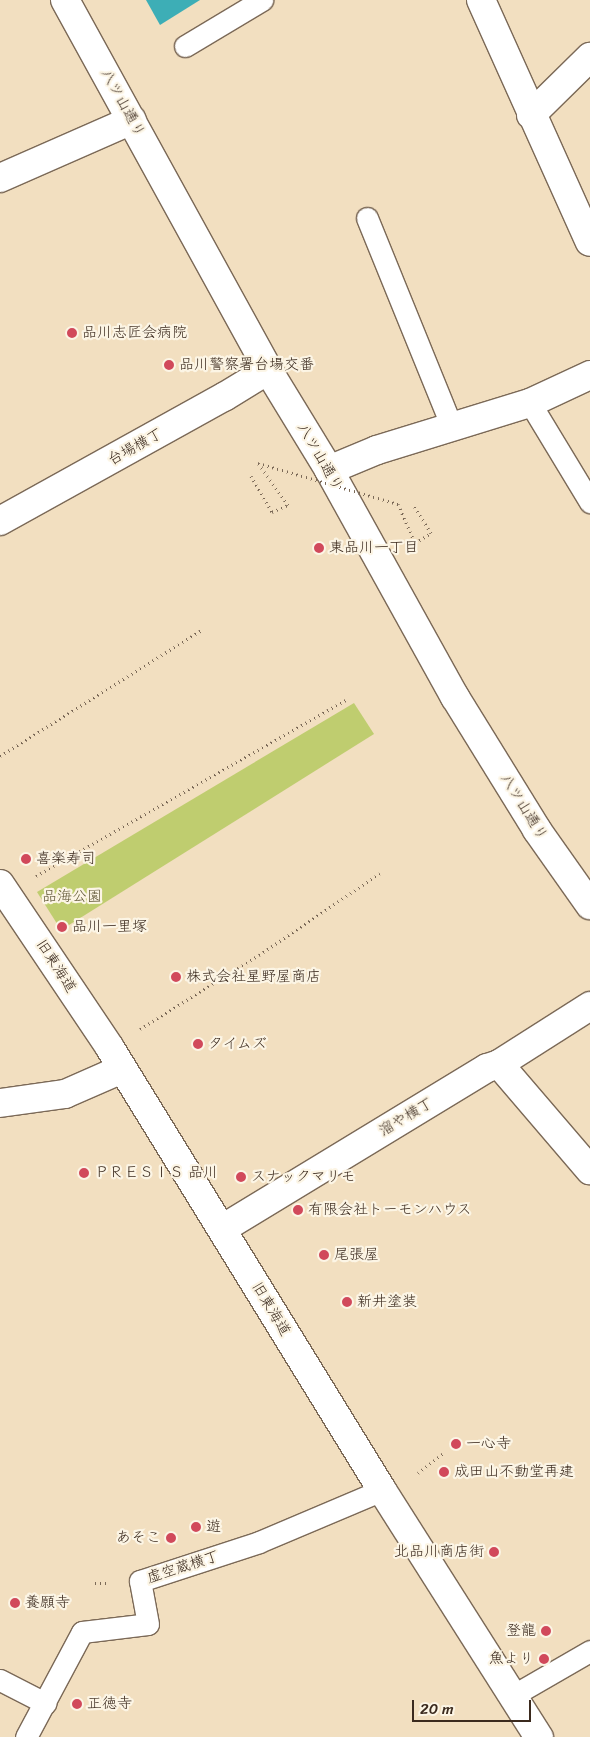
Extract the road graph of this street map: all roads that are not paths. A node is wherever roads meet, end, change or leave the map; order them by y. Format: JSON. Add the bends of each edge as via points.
{"nodes":[{"id":1,"x":65,"y":0,"type":"edge"},
{"id":2,"x":262,"y":0,"type":"edge"},
{"id":3,"x":481,"y":0,"type":"edge"},
{"id":4,"x":185,"y":46,"type":"dead end"},
{"id":5,"x":590,"y":57,"type":"edge"},
{"id":6,"x":531,"y":115,"type":"junction"},
{"id":7,"x":132,"y":120,"type":"junction"},
{"id":8,"x":0,"y":178,"type":"edge"},
{"id":9,"x":367,"y":218,"type":"dead end"},
{"id":10,"x":590,"y":242,"type":"edge"},
{"id":11,"x":268,"y":370,"type":"junction"},
{"id":12,"x":590,"y":375,"type":"edge"},
{"id":13,"x":530,"y":402,"type":"junction"},
{"id":14,"x":452,"y":427,"type":"junction"},
{"id":15,"x":328,"y":470,"type":"junction"},
{"id":16,"x":590,"y":502,"type":"edge"},
{"id":17,"x":0,"y":521,"type":"edge"},
{"id":18,"x":3,"y":888,"type":"edge"},
{"id":19,"x":590,"y":905,"type":"edge"},
{"id":20,"x":590,"y":1006,"type":"edge"},
{"id":21,"x":116,"y":1059,"type":"junction"},
{"id":22,"x":499,"y":1064,"type":"junction"},
{"id":23,"x":0,"y":1103,"type":"edge"},
{"id":24,"x":590,"y":1170,"type":"edge"},
{"id":25,"x":222,"y":1229,"type":"junction"},
{"id":26,"x":382,"y":1490,"type":"junction"},
{"id":27,"x":590,"y":1651,"type":"edge"},
{"id":28,"x":0,"y":1680,"type":"edge"},
{"id":29,"x":512,"y":1696,"type":"junction"},
{"id":30,"x":45,"y":1703,"type":"junction"},
{"id":31,"x":26,"y":1737,"type":"edge"},
{"id":32,"x":539,"y":1737,"type":"edge"}],
"edges":[{"from":1,"to":7,"type":"street","name":"八ツ山通り"},
{"from":2,"to":4,"type":"lane"},
{"from":3,"to":6,"type":"street"},
{"from":5,"to":6,"type":"street"},
{"from":6,"to":10,"type":"street"},
{"from":7,"to":8,"type":"street"},
{"from":7,"to":11,"type":"street","name":"八ツ山通り"},
{"from":9,"to":14,"type":"lane"},
{"from":11,"to":15,"type":"street","name":"八ツ山通り"},
{"from":11,"to":17,"type":"street","name":"台場横丁"},
{"from":12,"to":13,"type":"street"},
{"from":13,"to":14,"type":"street"},
{"from":13,"to":16,"type":"lane"},
{"from":14,"to":15,"type":"street"},
{"from":15,"to":19,"type":"street","name":"八ツ山通り","via":[[456,698],[538,830]]},
{"from":18,"to":21,"type":"street","name":"旧東海道"},
{"from":20,"to":22,"type":"street","name":"溜や横丁"},
{"from":21,"to":23,"type":"street","via":[[65,1094]]},
{"from":21,"to":25,"type":"street","name":"旧東海道"},
{"from":22,"to":24,"type":"street"},
{"from":22,"to":25,"type":"street","name":"溜や横丁","via":[[487,1068]]},
{"from":25,"to":26,"type":"street","name":"旧東海道"},
{"from":26,"to":29,"type":"street","name":"旧東海道"},
{"from":26,"to":30,"type":"lane","name":"虚空蔵横丁","via":[[259,1542],[140,1581],[148,1624],[82,1632]]},
{"from":27,"to":29,"type":"lane"},
{"from":28,"to":30,"type":"lane"},
{"from":29,"to":32,"type":"street","name":"旧東海道"},
{"from":30,"to":31,"type":"lane","name":"虚空蔵横丁"}]}
